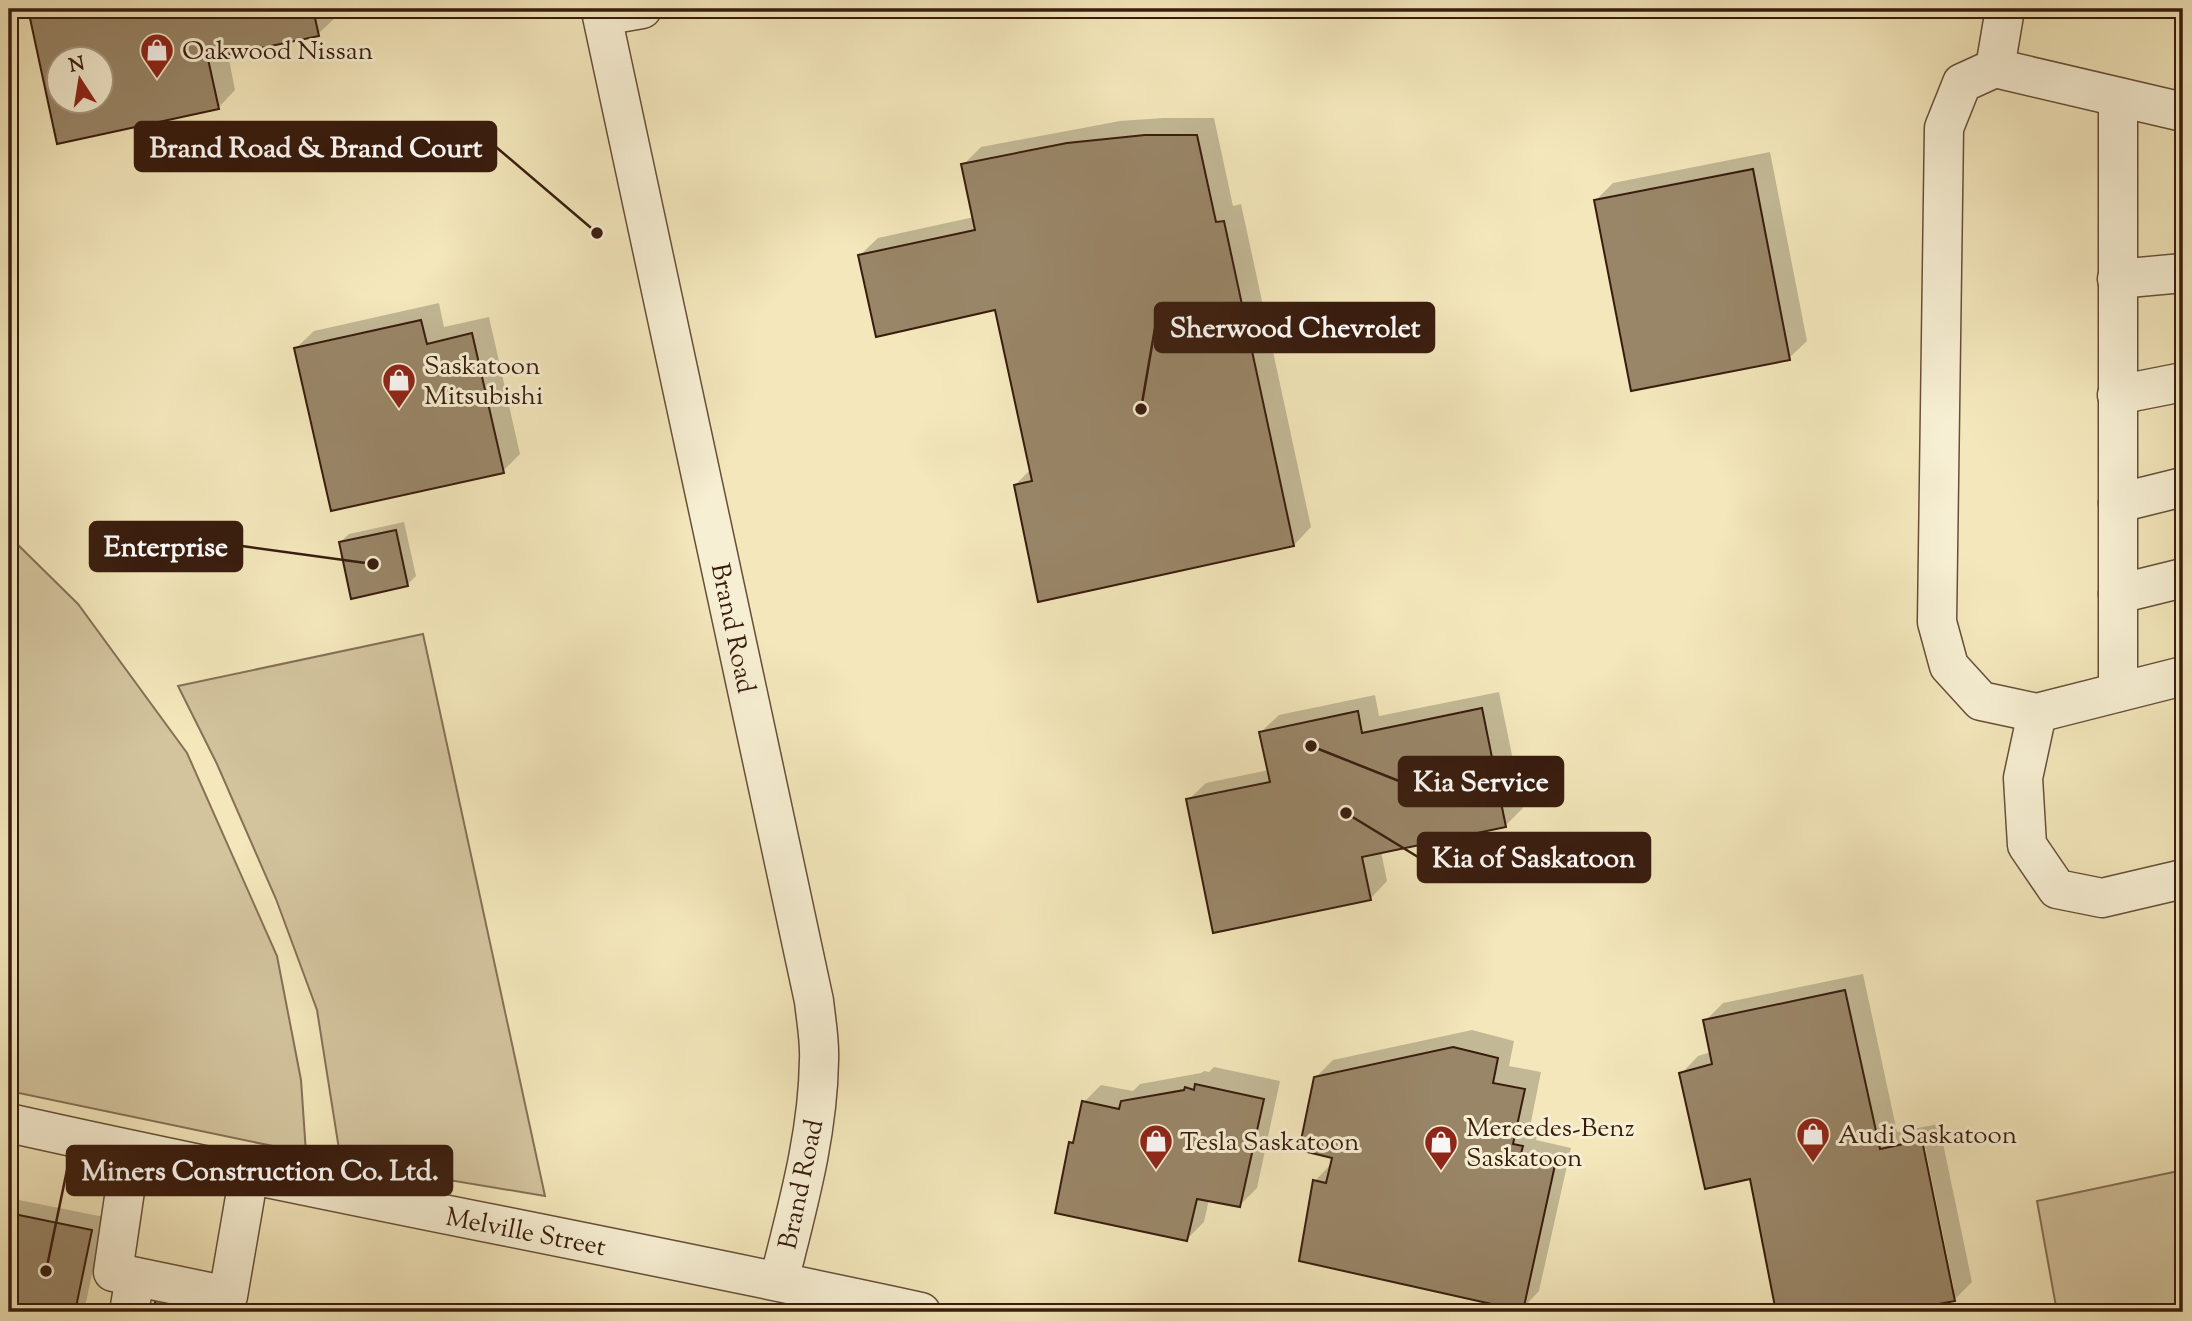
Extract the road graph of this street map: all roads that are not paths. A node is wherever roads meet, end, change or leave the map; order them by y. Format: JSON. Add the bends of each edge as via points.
{"nodes":[{"id":1,"x":642,"y":9,"type":"edge"},
{"id":2,"x":2005,"y":9,"type":"edge"},
{"id":3,"x":601,"y":13,"type":"edge"},
{"id":4,"x":1995,"y":68,"type":"junction"},
{"id":5,"x":2118,"y":99,"type":"junction"},
{"id":6,"x":2183,"y":113,"type":"edge"},
{"id":7,"x":2183,"y":273,"type":"edge"},
{"id":8,"x":2117,"y":279,"type":"junction"},
{"id":9,"x":2183,"y":382,"type":"edge"},
{"id":10,"x":2117,"y":395,"type":"junction"},
{"id":11,"x":2183,"y":487,"type":"edge"},
{"id":12,"x":2118,"y":503,"type":"junction"},
{"id":13,"x":2183,"y":578,"type":"edge"},
{"id":14,"x":2118,"y":594,"type":"junction"},
{"id":15,"x":2183,"y":676,"type":"edge"},
{"id":16,"x":2118,"y":692,"type":"junction"},
{"id":17,"x":2037,"y":713,"type":"junction"},
{"id":18,"x":2183,"y":879,"type":"edge"},
{"id":19,"x":9,"y":1123,"type":"edge"},
{"id":20,"x":131,"y":1150,"type":"junction"},
{"id":21,"x":249,"y":1174,"type":"junction"},
{"id":22,"x":779,"y":1281,"type":"junction"},
{"id":23,"x":132,"y":1294,"type":"edge"},
{"id":24,"x":921,"y":1312,"type":"edge"}],
"edges":[{"from":1,"to":3,"type":"street","name":"Brand Road"},
{"from":2,"to":4,"type":"street"},
{"from":3,"to":22,"type":"street","name":"Brand Road","via":[[814,1001],[820,1058],[816,1110]]},
{"from":4,"to":5,"type":"street"},
{"from":4,"to":17,"type":"street","via":[[1962,83],[1944,128],[1937,622],[1949,666],[1981,701]]},
{"from":5,"to":6,"type":"street"},
{"from":5,"to":8,"type":"street"},
{"from":7,"to":8,"type":"street"},
{"from":8,"to":10,"type":"street"},
{"from":9,"to":10,"type":"street"},
{"from":10,"to":12,"type":"street"},
{"from":11,"to":12,"type":"street"},
{"from":12,"to":14,"type":"street"},
{"from":13,"to":14,"type":"street"},
{"from":14,"to":16,"type":"street"},
{"from":15,"to":16,"type":"street"},
{"from":16,"to":17,"type":"street"},
{"from":17,"to":18,"type":"street","via":[[2023,778],[2027,845],[2057,888],[2102,898]]},
{"from":19,"to":20,"type":"street","name":"Melville Street"},
{"from":20,"to":21,"type":"street","name":"Melville Street"},
{"from":20,"to":23,"type":"street","via":[[113,1272]]},
{"from":21,"to":22,"type":"street","name":"Melville Street"},
{"from":21,"to":23,"type":"street","via":[[228,1296]]},
{"from":22,"to":24,"type":"street","name":"Melville Street"}]}
